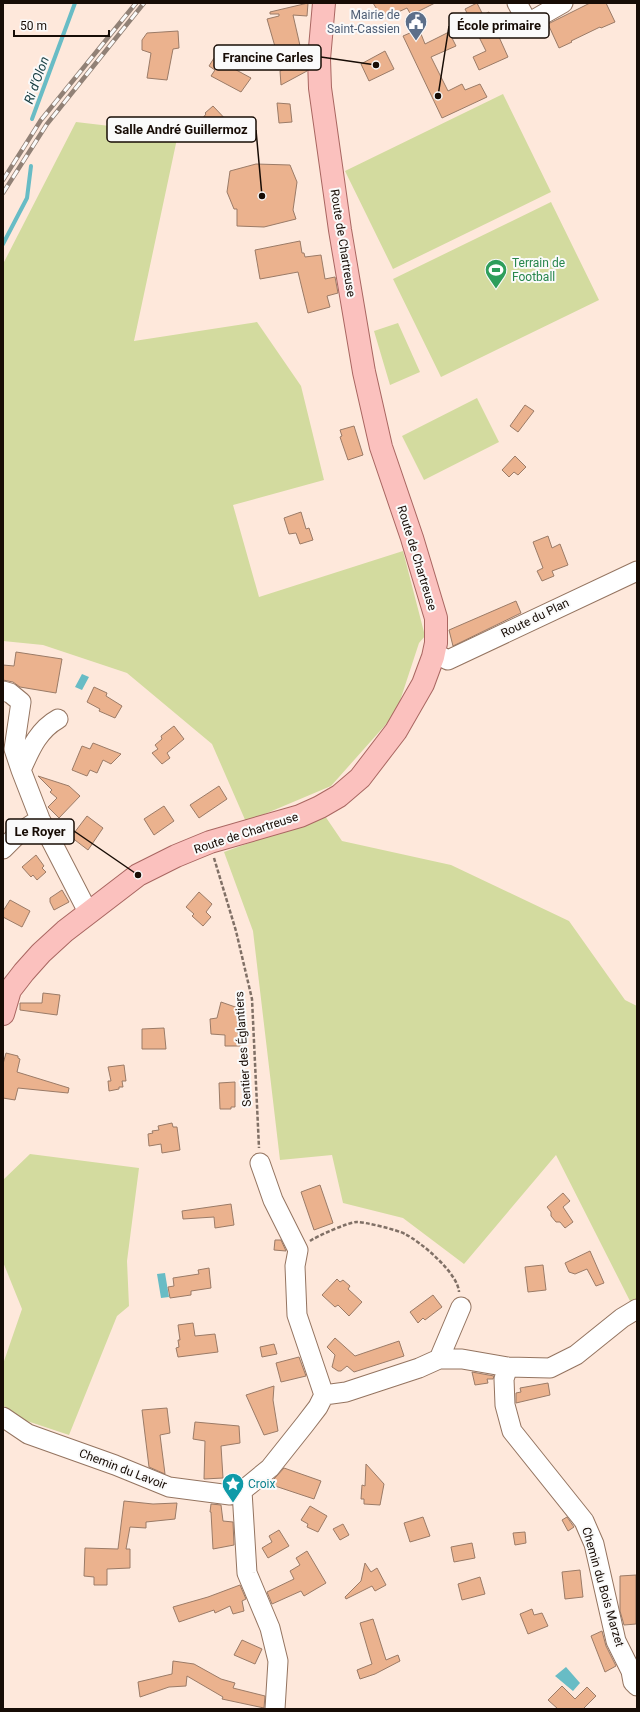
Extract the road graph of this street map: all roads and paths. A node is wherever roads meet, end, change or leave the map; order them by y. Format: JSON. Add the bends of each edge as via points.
{"nodes":[{"id":1,"x":324,"y":3,"type":"edge"},
{"id":2,"x":517,"y":3,"type":"edge"},
{"id":3,"x":563,"y":3,"type":"edge"},
{"id":4,"x":637,"y":571,"type":"edge"},
{"id":5,"x":433,"y":657,"type":"junction"},
{"id":6,"x":3,"y":691,"type":"edge"},
{"id":7,"x":58,"y":719,"type":"dead end"},
{"id":8,"x":21,"y":770,"type":"junction"},
{"id":9,"x":40,"y":819,"type":"junction"},
{"id":10,"x":210,"y":842,"type":"junction"},
{"id":11,"x":3,"y":849,"type":"edge"},
{"id":12,"x":88,"y":912,"type":"junction"},
{"id":13,"x":3,"y":1014,"type":"edge"},
{"id":14,"x":260,"y":1163,"type":"joint"},
{"id":15,"x":298,"y":1250,"type":"junction"},
{"id":16,"x":461,"y":1307,"type":"joint"},
{"id":17,"x":637,"y":1309,"type":"edge"},
{"id":18,"x":439,"y":1359,"type":"junction"},
{"id":19,"x":508,"y":1367,"type":"junction"},
{"id":20,"x":324,"y":1395,"type":"junction"},
{"id":21,"x":3,"y":1417,"type":"edge"},
{"id":22,"x":242,"y":1490,"type":"junction"},
{"id":23,"x":637,"y":1686,"type":"edge"},
{"id":24,"x":275,"y":1709,"type":"edge"}],
"edges":[{"from":1,"to":5,"type":"main road","name":"Route de Chartreuse","via":[[320,88],[340,230],[364,372],[381,447],[414,543],[436,618]]},
{"from":2,"to":3,"type":"street","via":[[528,23]]},
{"from":4,"to":5,"type":"street","name":"Route du Plan","via":[[448,660]]},
{"from":5,"to":10,"type":"main road","name":"Route de Chartreuse","via":[[423,684],[396,730],[360,778],[339,796],[320,808],[300,816]]},
{"from":6,"to":8,"type":"street","via":[[21,702],[14,749]]},
{"from":7,"to":8,"type":"street","via":[[46,726],[33,743]]},
{"from":8,"to":9,"type":"street"},
{"from":9,"to":11,"type":"street","via":[[19,833]]},
{"from":9,"to":12,"type":"street"},
{"from":10,"to":12,"type":"main road","name":"Route de Chartreuse","via":[[138,875]]},
{"from":10,"to":14,"type":"path","name":"Sentier des Églantiers","via":[[252,998]]},
{"from":12,"to":13,"type":"main road","name":"Route de Chartreuse","via":[[64,931],[24,972],[10,990]]},
{"from":14,"to":15,"type":"street","via":[[273,1200]]},
{"from":15,"to":16,"type":"path","via":[[317,1236],[356,1222],[404,1234],[439,1259],[459,1286]]},
{"from":15,"to":20,"type":"street","via":[[295,1266],[297,1315]]},
{"from":16,"to":18,"type":"street"},
{"from":17,"to":19,"type":"street","via":[[622,1318],[576,1356],[550,1368]]},
{"from":18,"to":19,"type":"street","via":[[462,1359]]},
{"from":18,"to":20,"type":"street","via":[[346,1392]]},
{"from":19,"to":23,"type":"street","name":"Chemin du Bois Marzet","via":[[504,1379],[504,1405],[512,1431],[584,1521],[594,1544],[616,1641]]},
{"from":20,"to":22,"type":"street","name":"Chemin du Lavoir","via":[[306,1424],[270,1468]]},
{"from":21,"to":22,"type":"street","name":"Chemin du Lavoir","via":[[28,1434],[169,1487],[230,1495]]},
{"from":22,"to":24,"type":"street","via":[[247,1573],[270,1628],[278,1661]]}]}
